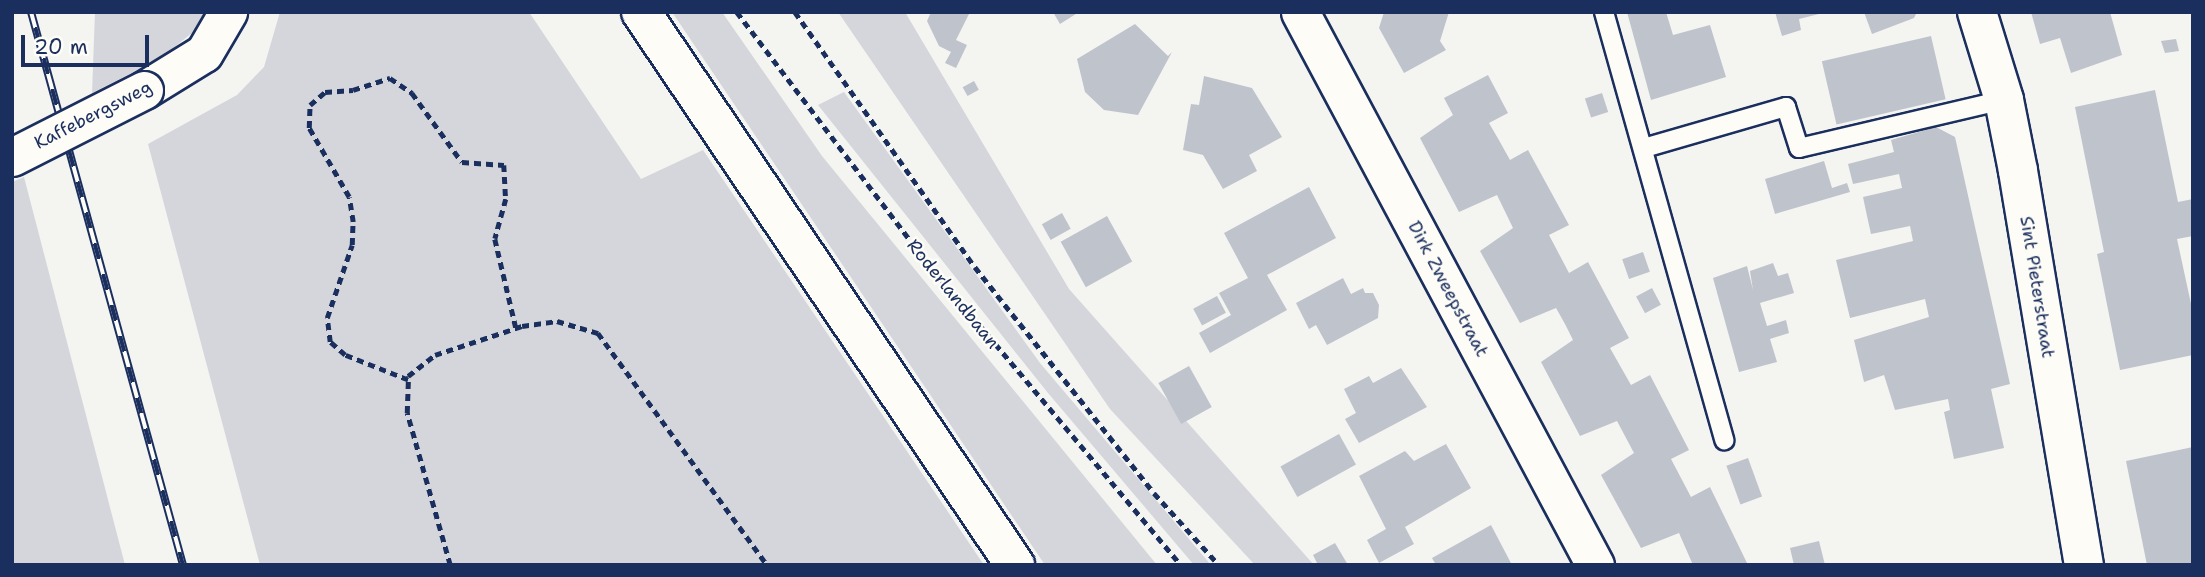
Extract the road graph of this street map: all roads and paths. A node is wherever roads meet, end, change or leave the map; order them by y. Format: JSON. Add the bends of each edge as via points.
{"nodes":[{"id":1,"x":228,"y":12,"type":"edge"},
{"id":2,"x":641,"y":12,"type":"edge"},
{"id":3,"x":737,"y":12,"type":"edge"},
{"id":4,"x":795,"y":12,"type":"edge"},
{"id":5,"x":1300,"y":12,"type":"edge"},
{"id":6,"x":1604,"y":12,"type":"edge"},
{"id":7,"x":1977,"y":12,"type":"edge"},
{"id":8,"x":2004,"y":100,"type":"junction"},
{"id":9,"x":1644,"y":148,"type":"junction"},
{"id":10,"x":12,"y":157,"type":"edge"},
{"id":11,"x":516,"y":328,"type":"junction"},
{"id":12,"x":408,"y":380,"type":"junction"},
{"id":13,"x":1724,"y":440,"type":"dead end"},
{"id":14,"x":450,"y":565,"type":"edge"},
{"id":15,"x":767,"y":565,"type":"edge"},
{"id":16,"x":1015,"y":565,"type":"edge"},
{"id":17,"x":1181,"y":565,"type":"edge"},
{"id":18,"x":1219,"y":565,"type":"edge"},
{"id":19,"x":1595,"y":565,"type":"edge"},
{"id":20,"x":2084,"y":565,"type":"edge"}],
"edges":[{"from":1,"to":10,"type":"street","name":"Kaffebergsweg","bridge":true,"via":[[204,53],[144,90]]},
{"from":2,"to":16,"type":"main road"},
{"from":3,"to":17,"type":"path","name":"Roderlandbaan","via":[[918,251]]},
{"from":4,"to":18,"type":"path","name":"Roderlandbaan","via":[[975,267],[1154,493]]},
{"from":5,"to":19,"type":"street","name":"Dirk Zweepstraat"},
{"from":6,"to":9,"type":"lane"},
{"from":7,"to":8,"type":"main road","name":"Sint Pieterstraat"},
{"from":8,"to":9,"type":"lane","via":[[1799,148],[1786,107]]},
{"from":8,"to":20,"type":"main road","name":"Sint Pieterstraat"},
{"from":9,"to":13,"type":"lane"},
{"from":11,"to":12,"type":"path","via":[[435,355]]},
{"from":11,"to":12,"type":"path","via":[[494,233],[506,200],[504,165],[462,162],[412,93],[390,78],[353,90],[325,92],[310,105],[309,128],[349,197],[353,222],[352,245],[327,318],[330,342],[345,355]]},
{"from":11,"to":15,"type":"path","via":[[556,321],[597,333]]},
{"from":12,"to":14,"type":"path","via":[[407,413]]}]}
